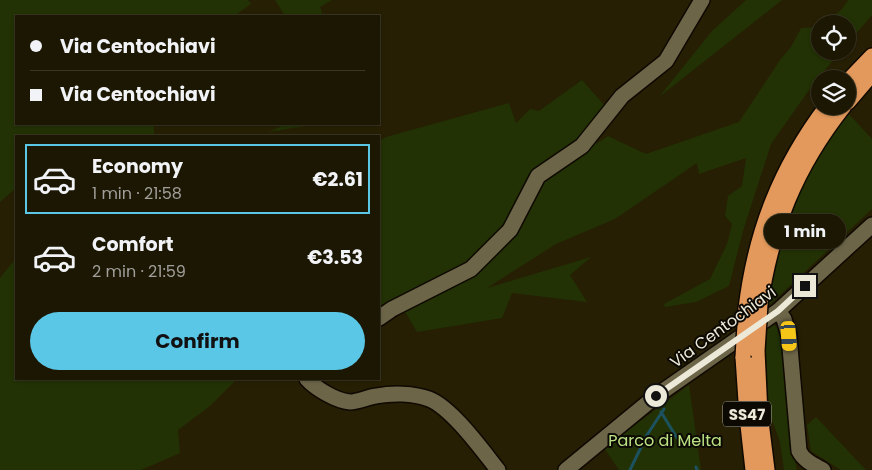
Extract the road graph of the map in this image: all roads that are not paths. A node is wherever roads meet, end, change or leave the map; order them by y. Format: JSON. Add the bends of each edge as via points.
{"nodes":[{"id":1,"x":702,"y":0,"type":"edge"},
{"id":2,"x":872,"y":56,"type":"edge"},
{"id":3,"x":856,"y":73,"type":"edge"},
{"id":4,"x":872,"y":74,"type":"edge"},
{"id":5,"x":856,"y":93,"type":"edge"},
{"id":6,"x":820,"y":115,"type":"edge"},
{"id":7,"x":837,"y":115,"type":"edge"},
{"id":8,"x":872,"y":225,"type":"edge"},
{"id":9,"x":753,"y":307,"type":"junction"},
{"id":10,"x":778,"y":311,"type":"junction"},
{"id":11,"x":380,"y":317,"type":"edge"},
{"id":12,"x":750,"y":354,"type":"junction"},
{"id":13,"x":309,"y":380,"type":"edge"},
{"id":14,"x":760,"y":414,"type":"junction"},
{"id":15,"x":498,"y":470,"type":"edge"},
{"id":16,"x":566,"y":470,"type":"edge"},
{"id":17,"x":753,"y":470,"type":"edge"},
{"id":18,"x":767,"y":470,"type":"edge"},
{"id":19,"x":774,"y":470,"type":"edge"},
{"id":20,"x":823,"y":470,"type":"edge"}],
"edges":[{"from":1,"to":11,"type":"street","via":[[666,61],[622,96],[582,146],[538,176],[510,230],[471,269]]},
{"from":2,"to":3,"type":"highway"},
{"from":4,"to":5,"type":"highway"},
{"from":6,"to":9,"type":"highway","number":"SS47","via":[[774,194],[750,277]]},
{"from":7,"to":9,"type":"highway","number":"SS47","via":[[803,166],[786,202]]},
{"from":8,"to":10,"type":"street","name":"Via Centochiavi"},
{"from":9,"to":12,"type":"highway","number":"SS47","bridge":true},
{"from":10,"to":16,"type":"street","name":"Via Centochiavi","via":[[656,396]]},
{"from":10,"to":20,"type":"street","via":[[789,336],[798,451],[808,462]]},
{"from":12,"to":14,"type":"highway","number":"SS47"},
{"from":12,"to":17,"type":"highway","number":"SS47","via":[[747,416]]},
{"from":13,"to":15,"type":"street","via":[[339,399],[351,402],[399,394],[430,399],[454,416]]},
{"from":14,"to":18,"type":"highway","number":"SS47"},
{"from":14,"to":19,"type":"highway"}]}
